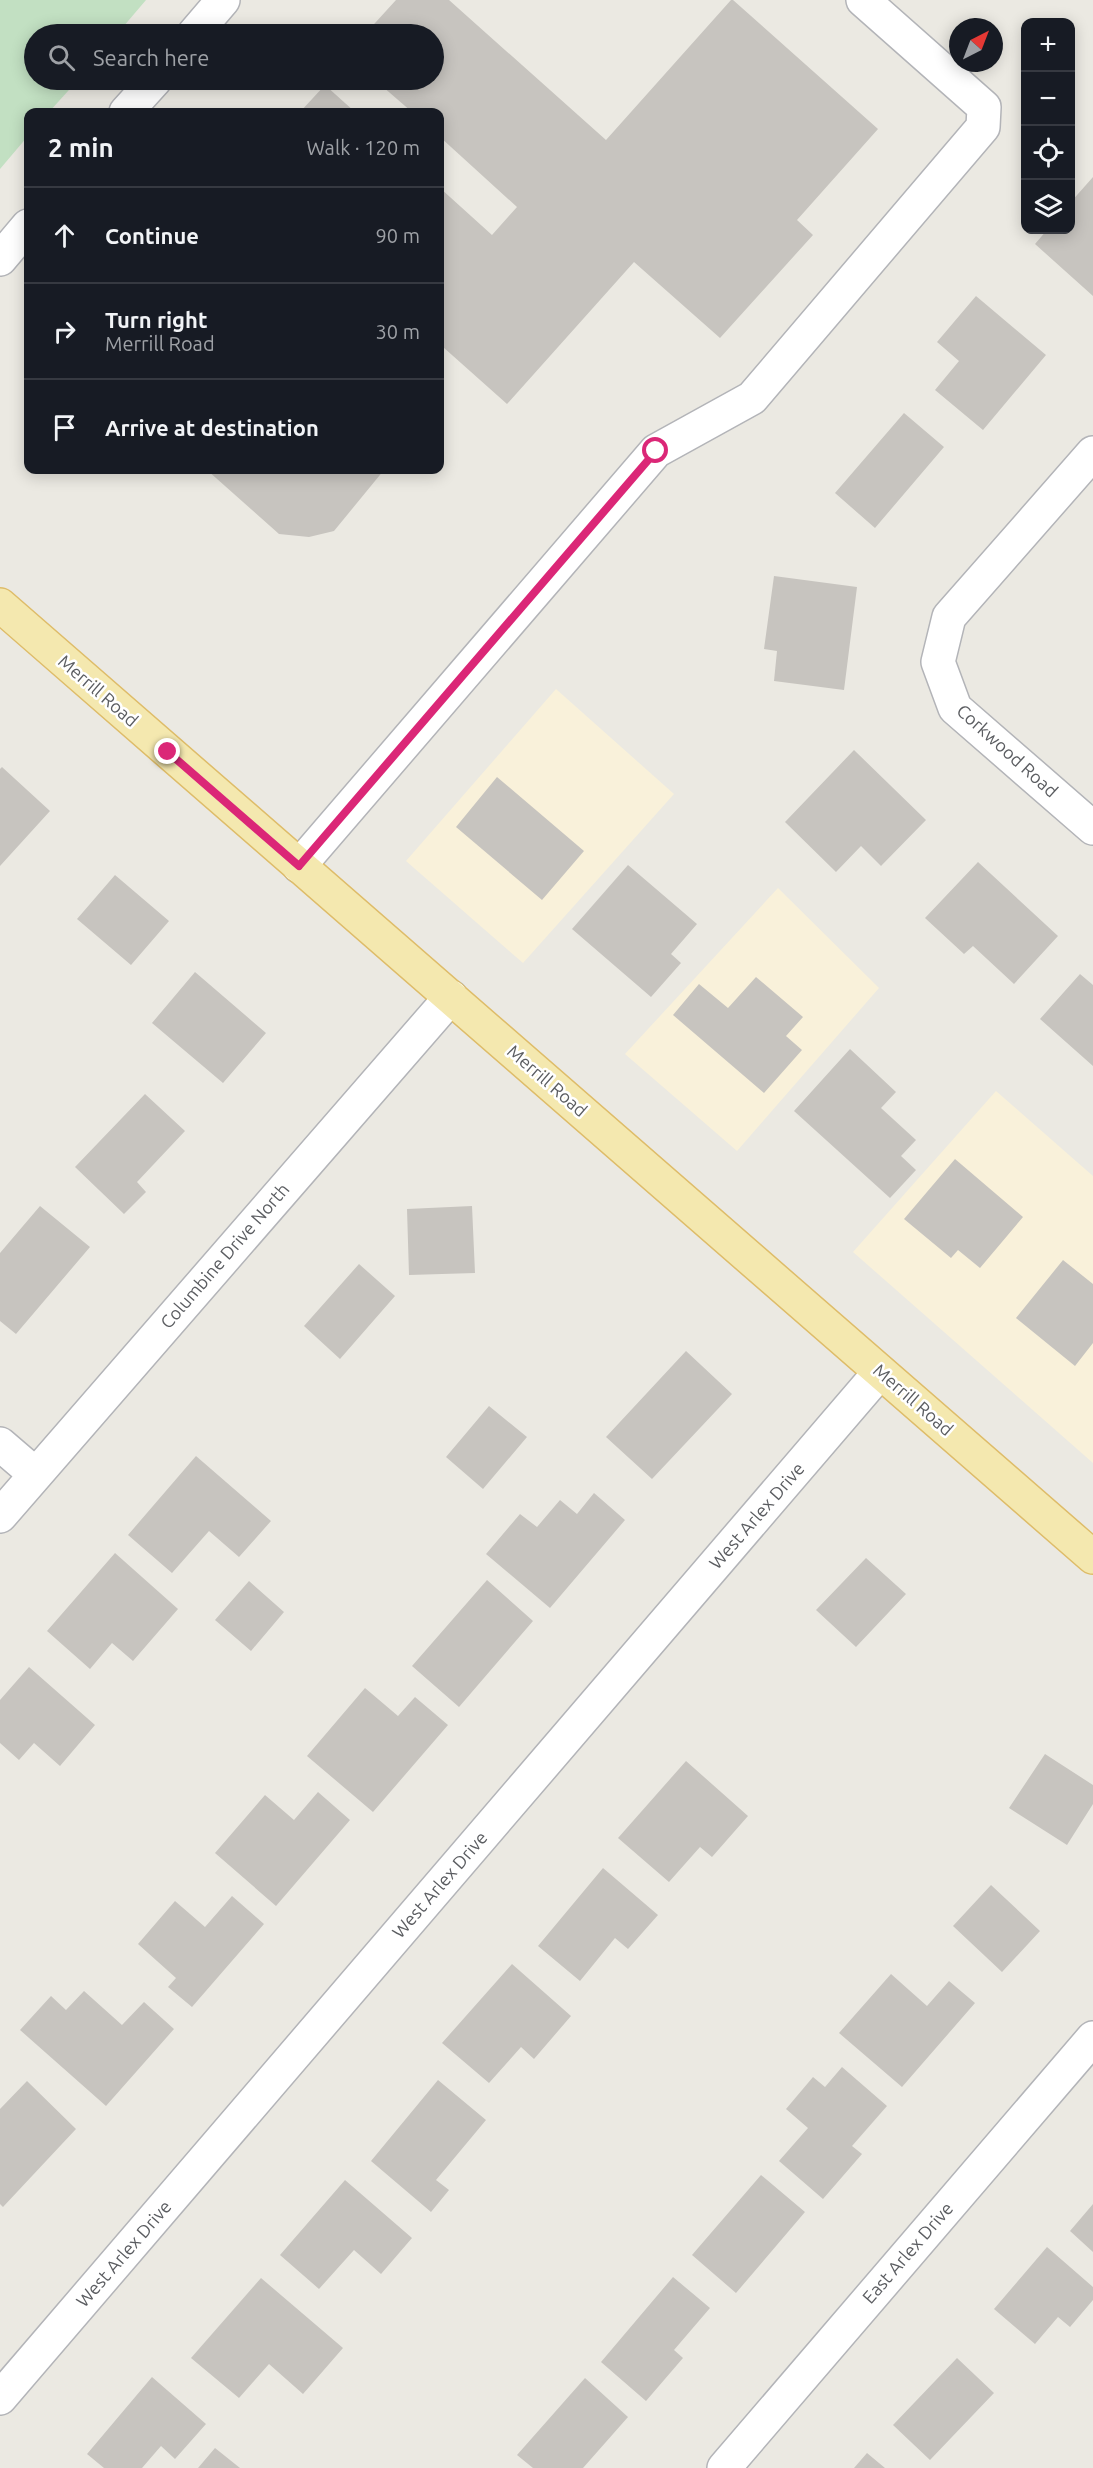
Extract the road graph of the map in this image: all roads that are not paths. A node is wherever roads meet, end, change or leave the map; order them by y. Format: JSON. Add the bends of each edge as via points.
{"nodes":[{"id":1,"x":223,"y":0,"type":"edge"},
{"id":2,"x":863,"y":0,"type":"edge"},
{"id":3,"x":203,"y":24,"type":"edge"},
{"id":4,"x":146,"y":90,"type":"edge"},
{"id":5,"x":130,"y":108,"type":"edge"},
{"id":6,"x":24,"y":231,"type":"edge"},
{"id":7,"x":0,"y":259,"type":"edge"},
{"id":8,"x":1093,"y":453,"type":"edge"},
{"id":9,"x":1,"y":608,"type":"edge"},
{"id":10,"x":1093,"y":828,"type":"edge"},
{"id":11,"x":299,"y":866,"type":"junction"},
{"id":12,"x":451,"y":997,"type":"junction"},
{"id":13,"x":880,"y":1372,"type":"junction"},
{"id":14,"x":0,"y":1444,"type":"edge"},
{"id":15,"x":35,"y":1474,"type":"junction"},
{"id":16,"x":0,"y":1516,"type":"edge"},
{"id":17,"x":1093,"y":1557,"type":"edge"},
{"id":18,"x":1093,"y":2038,"type":"edge"},
{"id":19,"x":0,"y":2398,"type":"edge"},
{"id":20,"x":724,"y":2468,"type":"edge"}],
"edges":[{"from":1,"to":3,"type":"street"},
{"from":2,"to":11,"type":"street","via":[[984,107],[983,127],[752,398],[656,451]]},
{"from":4,"to":5,"type":"street"},
{"from":6,"to":7,"type":"street"},
{"from":8,"to":10,"type":"street","name":"Corkwood Road","via":[[949,617],[938,662],[955,708]]},
{"from":9,"to":11,"type":"main road","name":"Merrill Road"},
{"from":11,"to":12,"type":"main road","name":"Merrill Road"},
{"from":12,"to":13,"type":"main road","name":"Merrill Road"},
{"from":12,"to":15,"type":"street","name":"Columbine Drive North"},
{"from":13,"to":17,"type":"main road","name":"Merrill Road"},
{"from":13,"to":19,"type":"street","name":"West Arlex Drive"},
{"from":14,"to":15,"type":"street"},
{"from":15,"to":16,"type":"street","name":"Columbine Drive North"},
{"from":18,"to":20,"type":"street","name":"East Arlex Drive"}]}
